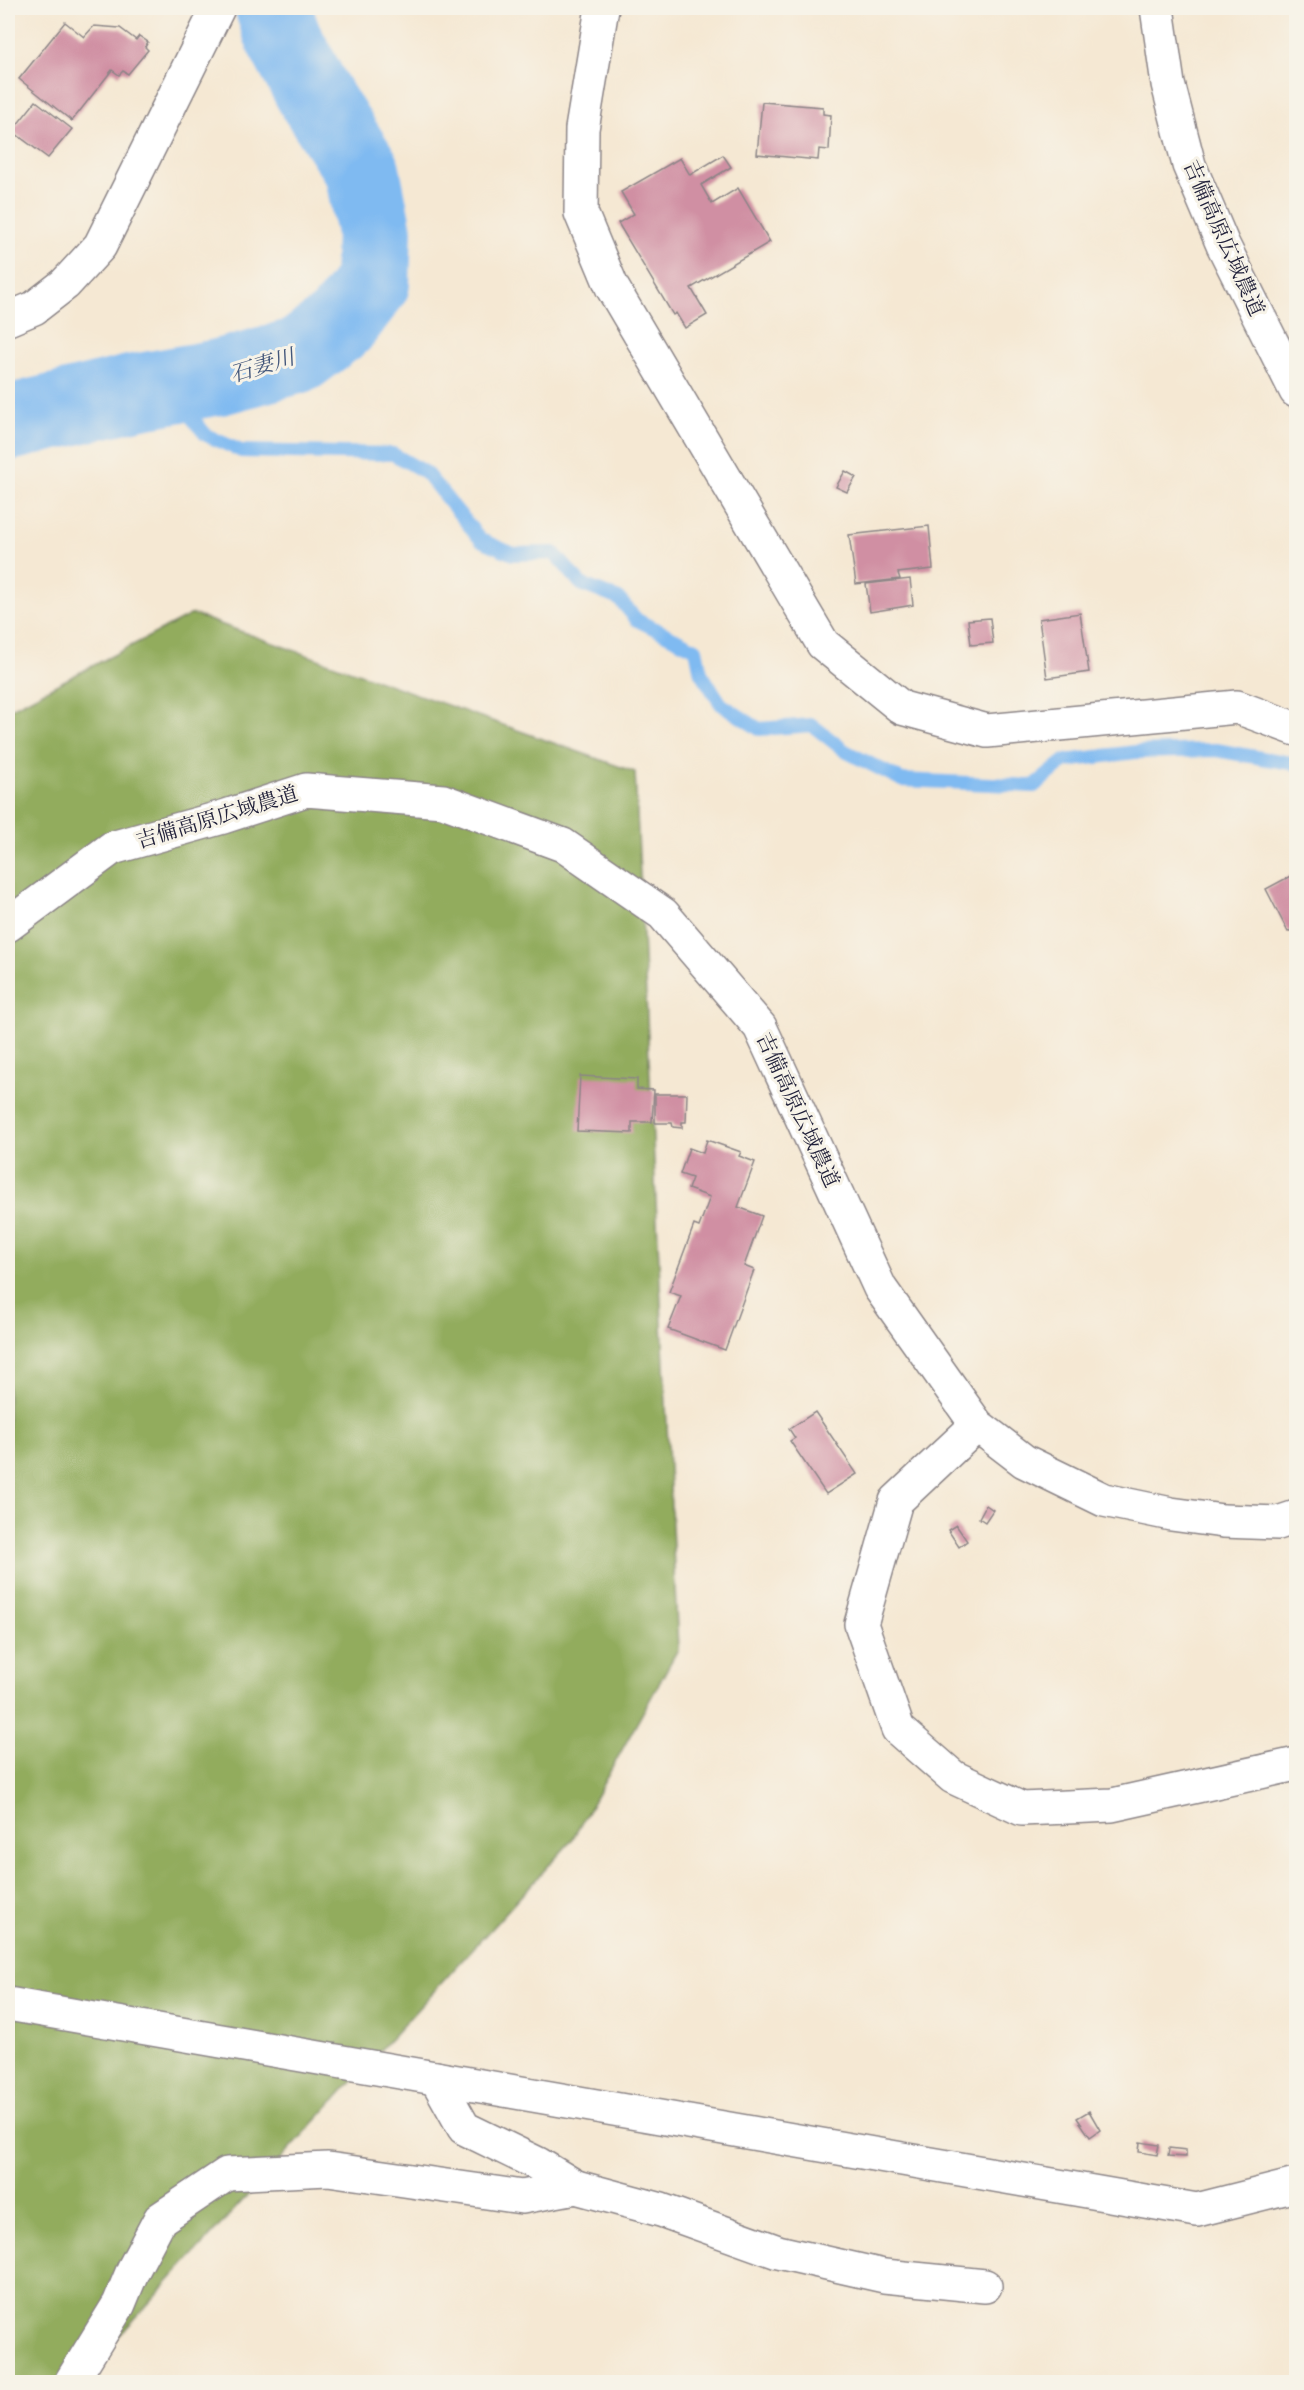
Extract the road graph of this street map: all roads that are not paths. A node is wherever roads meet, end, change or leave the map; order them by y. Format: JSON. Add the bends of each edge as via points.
{"nodes":[{"id":1,"x":218,"y":8,"type":"edge"},
{"id":2,"x":602,"y":8,"type":"edge"},
{"id":3,"x":1157,"y":8,"type":"edge"},
{"id":4,"x":8,"y":319,"type":"edge"},
{"id":5,"x":1296,"y":391,"type":"edge"},
{"id":6,"x":1296,"y":729,"type":"edge"},
{"id":7,"x":8,"y":925,"type":"edge"},
{"id":8,"x":977,"y":1425,"type":"junction"},
{"id":9,"x":1296,"y":1516,"type":"edge"},
{"id":10,"x":1296,"y":1764,"type":"edge"},
{"id":11,"x":8,"y":2004,"type":"edge"},
{"id":12,"x":436,"y":2078,"type":"junction"},
{"id":13,"x":1296,"y":2186,"type":"edge"},
{"id":14,"x":576,"y":2187,"type":"junction"},
{"id":15,"x":985,"y":2286,"type":"dead end"},
{"id":16,"x":71,"y":2382,"type":"edge"}],
"edges":[{"from":1,"to":4,"type":"street","via":[[100,246],[65,284],[34,308]]},
{"from":2,"to":6,"type":"street","via":[[582,129],[581,213],[612,287],[823,644],[902,708],[987,731],[1237,707]]},
{"from":3,"to":5,"type":"street","name":"吉備高原広域農道","via":[[1168,84],[1189,165],[1223,245]]},
{"from":7,"to":8,"type":"street","name":"吉備高原広域農道","via":[[112,848],[306,790],[443,801],[563,845],[663,914],[760,1027],[880,1288]]},
{"from":8,"to":9,"type":"street","name":"吉備高原広域農道","via":[[1024,1461],[1104,1500],[1223,1521],[1278,1523]]},
{"from":8,"to":10,"type":"street","via":[[896,1502],[861,1624],[898,1729],[953,1777],[1022,1809],[1112,1805]]},
{"from":11,"to":12,"type":"street"},
{"from":12,"to":13,"type":"street","via":[[1197,2210]]},
{"from":12,"to":14,"type":"street","via":[[464,2128]]},
{"from":14,"to":15,"type":"street","via":[[661,2210],[778,2252],[884,2276]]},
{"from":14,"to":16,"type":"street","via":[[522,2197],[328,2169],[227,2174],[160,2219],[119,2304]]}]}
